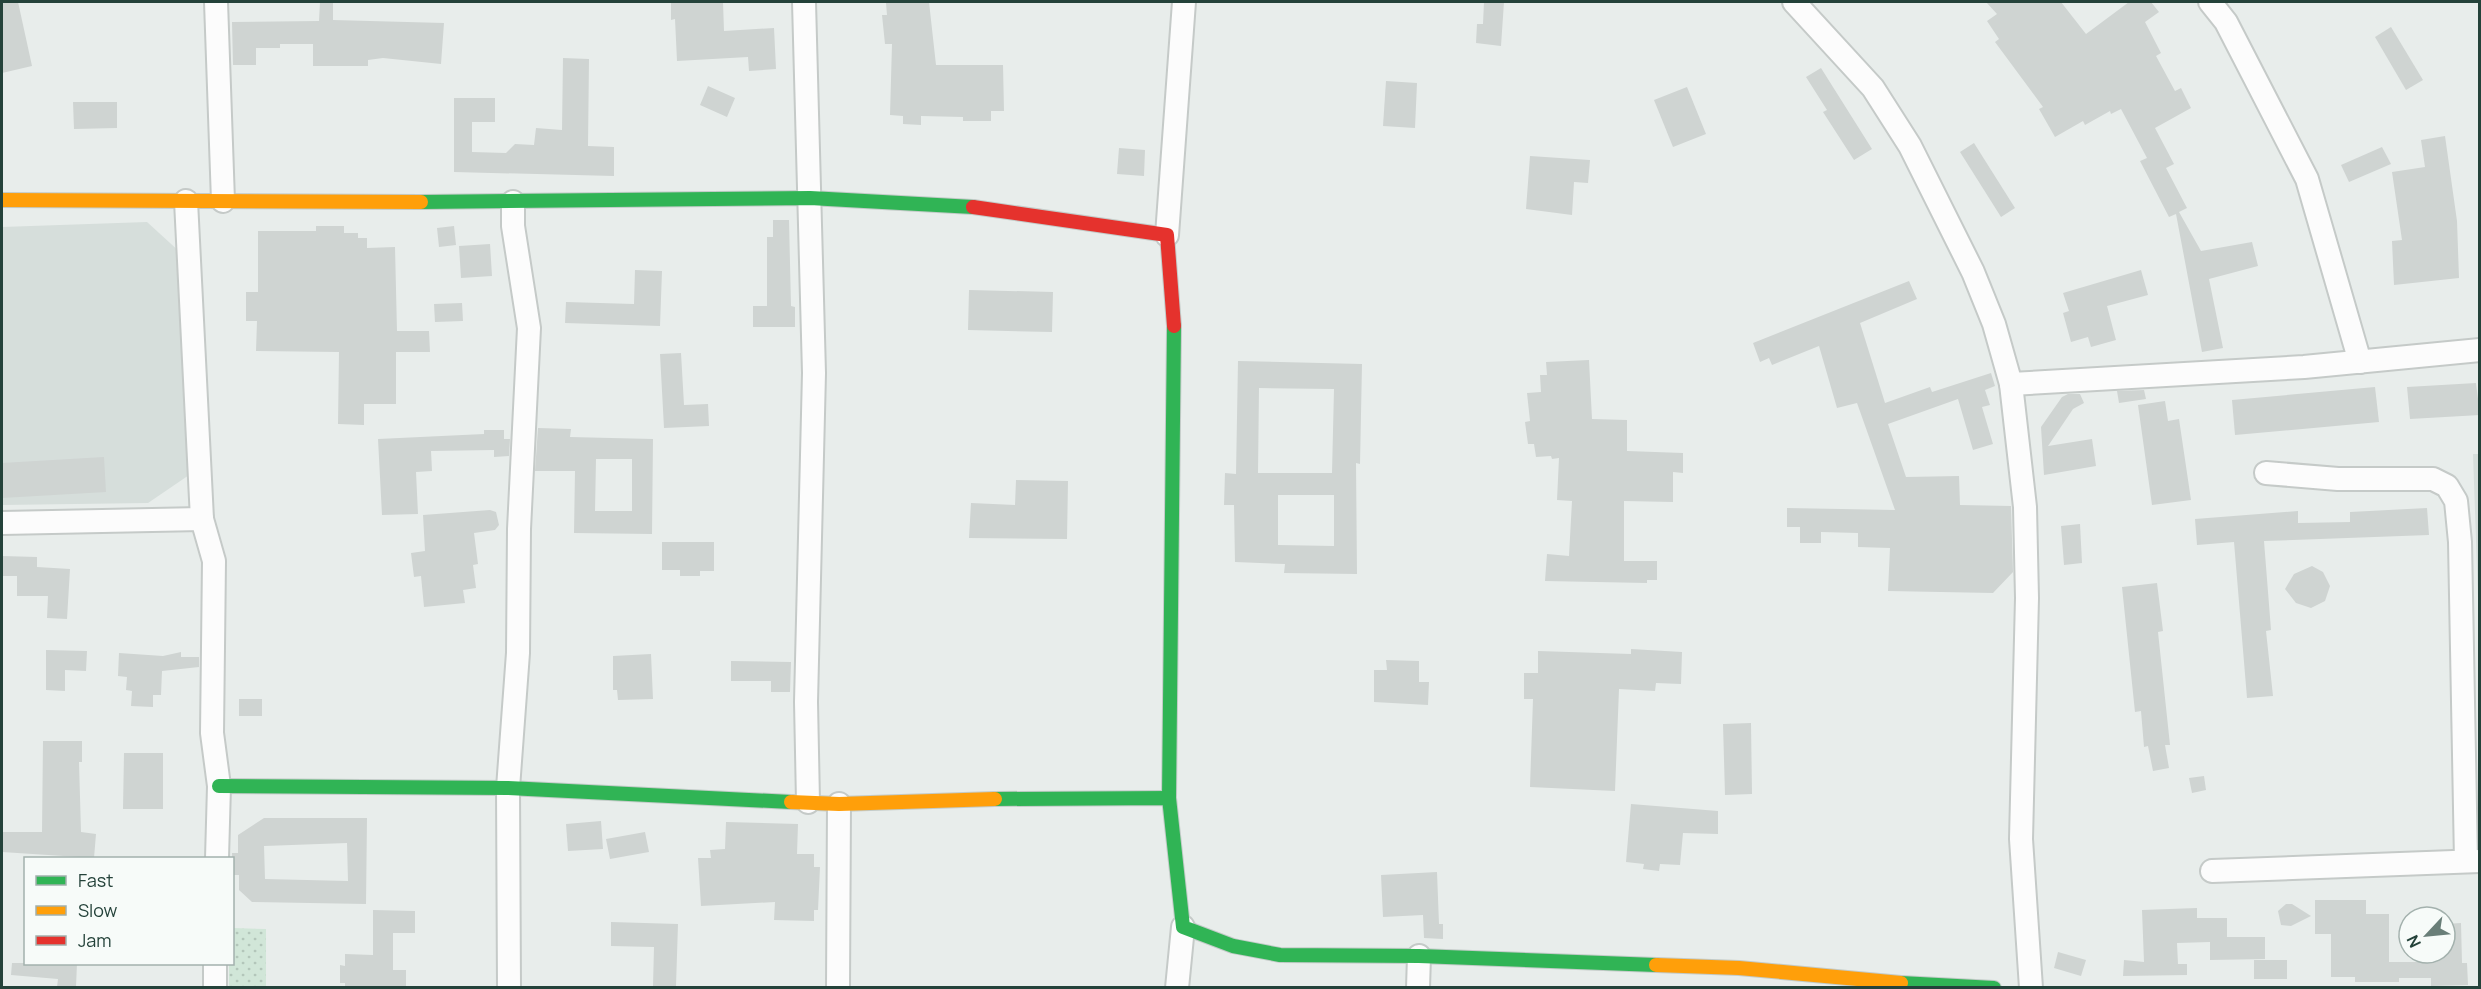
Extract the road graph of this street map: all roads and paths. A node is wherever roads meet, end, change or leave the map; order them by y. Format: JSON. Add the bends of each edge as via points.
{"nodes":[{"id":1,"x":216,"y":2,"type":"edge"},
{"id":2,"x":804,"y":2,"type":"edge"},
{"id":3,"x":1184,"y":2,"type":"edge"},
{"id":4,"x":1794,"y":2,"type":"edge"},
{"id":5,"x":2210,"y":2,"type":"edge"},
{"id":6,"x":810,"y":198,"type":"junction"},
{"id":7,"x":2,"y":200,"type":"edge"},
{"id":8,"x":186,"y":201,"type":"junction"},
{"id":9,"x":223,"y":201,"type":"junction"},
{"id":10,"x":513,"y":202,"type":"junction"},
{"id":11,"x":1167,"y":235,"type":"junction"},
{"id":12,"x":2480,"y":350,"type":"edge"},
{"id":13,"x":2360,"y":362,"type":"junction"},
{"id":14,"x":2011,"y":384,"type":"junction"},
{"id":15,"x":2266,"y":472,"type":"dead end"},
{"id":16,"x":202,"y":519,"type":"junction"},
{"id":17,"x":2,"y":523,"type":"edge"},
{"id":18,"x":219,"y":786,"type":"junction"},
{"id":19,"x":508,"y":788,"type":"junction"},
{"id":20,"x":1169,"y":798,"type":"junction"},
{"id":21,"x":808,"y":802,"type":"junction"},
{"id":22,"x":839,"y":804,"type":"junction"},
{"id":23,"x":217,"y":857,"type":"edge"},
{"id":24,"x":2473,"y":861,"type":"edge"},
{"id":25,"x":2212,"y":871,"type":"dead end"},
{"id":26,"x":1184,"y":927,"type":"junction"},
{"id":27,"x":1419,"y":956,"type":"junction"},
{"id":28,"x":215,"y":965,"type":"edge"},
{"id":29,"x":1736,"y":978,"type":"edge"},
{"id":30,"x":215,"y":987,"type":"edge"},
{"id":31,"x":509,"y":987,"type":"edge"},
{"id":32,"x":838,"y":987,"type":"edge"},
{"id":33,"x":1177,"y":987,"type":"edge"},
{"id":34,"x":1418,"y":987,"type":"edge"},
{"id":35,"x":1994,"y":987,"type":"edge"},
{"id":36,"x":2031,"y":987,"type":"edge"}],
"edges":[{"from":1,"to":9,"type":"street"},
{"from":2,"to":6,"type":"street"},
{"from":3,"to":11,"type":"street"},
{"from":4,"to":14,"type":"street","via":[[1873,88],[1910,146],[1973,272],[1994,324]]},
{"from":5,"to":13,"type":"street","via":[[2226,22],[2307,179]]},
{"from":6,"to":10,"type":"street"},
{"from":6,"to":11,"type":"street","via":[[969,206]]},
{"from":6,"to":21,"type":"street","via":[[814,373],[806,702]]},
{"from":7,"to":8,"type":"street"},
{"from":8,"to":9,"type":"street"},
{"from":8,"to":16,"type":"street"},
{"from":9,"to":10,"type":"street"},
{"from":10,"to":19,"type":"street","via":[[513,226],[529,328],[519,529],[518,653]]},
{"from":11,"to":20,"type":"street","via":[[1176,347]]},
{"from":12,"to":13,"type":"street"},
{"from":13,"to":14,"type":"street"},
{"from":14,"to":36,"type":"street","via":[[2025,507],[2027,598],[2021,839]]},
{"from":15,"to":24,"type":"street","via":[[2338,479],[2433,479],[2447,486],[2456,501]]},
{"from":16,"to":17,"type":"street"},
{"from":16,"to":18,"type":"street","via":[[214,561],[213,733]]},
{"from":18,"to":19,"type":"street"},
{"from":18,"to":23,"type":"street"},
{"from":19,"to":21,"type":"street"},
{"from":19,"to":31,"type":"street"},
{"from":20,"to":22,"type":"street"},
{"from":20,"to":26,"type":"street"},
{"from":21,"to":22,"type":"street"},
{"from":22,"to":32,"type":"street"},
{"from":24,"to":25,"type":"street"},
{"from":26,"to":27,"type":"street","via":[[1233,946],[1280,955]]},
{"from":26,"to":33,"type":"street"},
{"from":27,"to":29,"type":"street"},
{"from":27,"to":34,"type":"street"},
{"from":28,"to":30,"type":"street"},
{"from":29,"to":35,"type":"street"}]}
